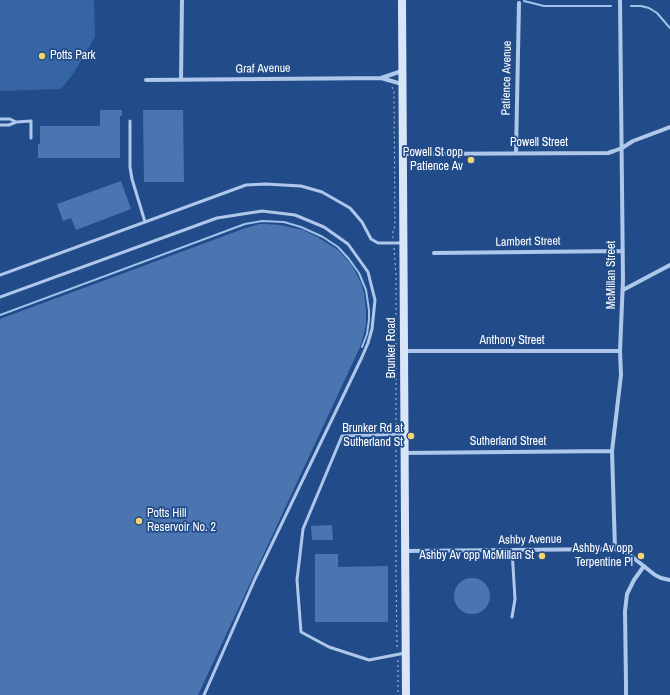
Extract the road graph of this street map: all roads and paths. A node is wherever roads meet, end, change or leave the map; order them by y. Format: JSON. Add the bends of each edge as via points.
{"nodes":[{"id":1,"x":182,"y":0,"type":"edge"},
{"id":2,"x":402,"y":0,"type":"edge"},
{"id":3,"x":620,"y":0,"type":"edge"},
{"id":4,"x":519,"y":3,"type":"dead end"},
{"id":5,"x":402,"y":71,"type":"junction"},
{"id":6,"x":381,"y":78,"type":"junction"},
{"id":7,"x":146,"y":80,"type":"dead end"},
{"id":8,"x":181,"y":80,"type":"junction"},
{"id":9,"x":402,"y":84,"type":"junction"},
{"id":10,"x":391,"y":86,"type":"dead end"},
{"id":11,"x":0,"y":119,"type":"edge"},
{"id":12,"x":130,"y":121,"type":"dead end"},
{"id":13,"x":16,"y":122,"type":"junction"},
{"id":14,"x":0,"y":125,"type":"edge"},
{"id":15,"x":670,"y":127,"type":"edge"},
{"id":16,"x":31,"y":138,"type":"dead end"},
{"id":17,"x":622,"y":148,"type":"junction"},
{"id":18,"x":516,"y":153,"type":"junction"},
{"id":19,"x":402,"y":154,"type":"junction"},
{"id":20,"x":145,"y":222,"type":"junction"},
{"id":21,"x":393,"y":232,"type":"dead end"},
{"id":22,"x":402,"y":243,"type":"junction"},
{"id":23,"x":623,"y":251,"type":"junction"},
{"id":24,"x":434,"y":253,"type":"dead end"},
{"id":25,"x":394,"y":255,"type":"dead end"},
{"id":26,"x":670,"y":265,"type":"edge"},
{"id":27,"x":0,"y":275,"type":"edge"},
{"id":28,"x":623,"y":290,"type":"junction"},
{"id":29,"x":0,"y":297,"type":"edge"},
{"id":30,"x":404,"y":351,"type":"junction"},
{"id":31,"x":620,"y":351,"type":"junction"},
{"id":32,"x":400,"y":434,"type":"junction"},
{"id":33,"x":612,"y":451,"type":"junction"},
{"id":34,"x":404,"y":453,"type":"junction"},
{"id":35,"x":615,"y":549,"type":"junction"},
{"id":36,"x":512,"y":550,"type":"junction"},
{"id":37,"x":405,"y":551,"type":"junction"},
{"id":38,"x":644,"y":566,"type":"junction"},
{"id":39,"x":670,"y":580,"type":"edge"},
{"id":40,"x":512,"y":616,"type":"dead end"},
{"id":41,"x":401,"y":654,"type":"junction"},
{"id":42,"x":204,"y":695,"type":"edge"},
{"id":43,"x":398,"y":695,"type":"edge"},
{"id":44,"x":406,"y":695,"type":"edge"},
{"id":45,"x":626,"y":695,"type":"edge"}],
"edges":[{"from":1,"to":8,"type":"street"},
{"from":2,"to":5,"type":"main road","name":"Brunker Road"},
{"from":3,"to":17,"type":"street","name":"McMillan Street"},
{"from":4,"to":18,"type":"street","name":"Patience Avenue"},
{"from":5,"to":6,"type":"street","name":"Graf Avenue"},
{"from":5,"to":9,"type":"main road","name":"Brunker Road"},
{"from":6,"to":8,"type":"street","name":"Graf Avenue"},
{"from":6,"to":9,"type":"street","name":"Graf Avenue"},
{"from":7,"to":8,"type":"street","name":"Graf Avenue"},
{"from":9,"to":19,"type":"main road","name":"Brunker Road"},
{"from":10,"to":21,"type":"path","via":[[394,91]]},
{"from":11,"to":13,"type":"lane"},
{"from":12,"to":20,"type":"lane","via":[[130,167]]},
{"from":13,"to":14,"type":"lane"},
{"from":13,"to":16,"type":"lane","via":[[31,121]]},
{"from":15,"to":17,"type":"street","name":"Powell Street","via":[[633,141]]},
{"from":17,"to":18,"type":"street","name":"Powell Street","via":[[608,153]]},
{"from":17,"to":23,"type":"street","name":"McMillan Street"},
{"from":18,"to":19,"type":"street","name":"Powell Street"},
{"from":19,"to":22,"type":"main road","name":"Brunker Road"},
{"from":20,"to":22,"type":"lane","via":[[246,185],[301,186],[322,192],[350,208],[362,222],[371,239],[378,243]]},
{"from":20,"to":27,"type":"lane"},
{"from":22,"to":30,"type":"main road","name":"Brunker Road"},
{"from":23,"to":24,"type":"street","name":"Lambert Street"},
{"from":23,"to":28,"type":"street","name":"McMillan Street"},
{"from":25,"to":32,"type":"path"},
{"from":26,"to":28,"type":"street"},
{"from":28,"to":31,"type":"street","name":"McMillan Street"},
{"from":29,"to":42,"type":"lane","via":[[217,218],[262,211],[295,215],[324,227],[348,244],[368,272],[375,300],[368,344],[255,579]]},
{"from":30,"to":31,"type":"street","name":"Anthony Street"},
{"from":30,"to":32,"type":"main road","name":"Brunker Road"},
{"from":31,"to":33,"type":"street","name":"McMillan Street"},
{"from":32,"to":34,"type":"main road","name":"Brunker Road"},
{"from":32,"to":41,"type":"path","via":[[396,572]]},
{"from":32,"to":41,"type":"lane","via":[[342,436],[303,529],[297,580],[301,632],[329,646],[369,660]]},
{"from":33,"to":34,"type":"street","name":"Sutherland Street"},
{"from":33,"to":35,"type":"street","name":"McMillan Street"},
{"from":34,"to":37,"type":"main road","name":"Brunker Road"},
{"from":35,"to":36,"type":"street","name":"Ashby Avenue"},
{"from":35,"to":38,"type":"street","name":"Ashby Avenue","via":[[626,552]]},
{"from":36,"to":37,"type":"street","name":"Ashby Avenue"},
{"from":36,"to":40,"type":"lane","via":[[515,599]]},
{"from":37,"to":41,"type":"main road","name":"Brunker Road"},
{"from":38,"to":39,"type":"street","name":"Ashby Avenue","via":[[661,578]]},
{"from":38,"to":45,"type":"street","via":[[627,594]]},
{"from":41,"to":43,"type":"path"},
{"from":41,"to":44,"type":"main road","name":"Brunker Road"}]}
